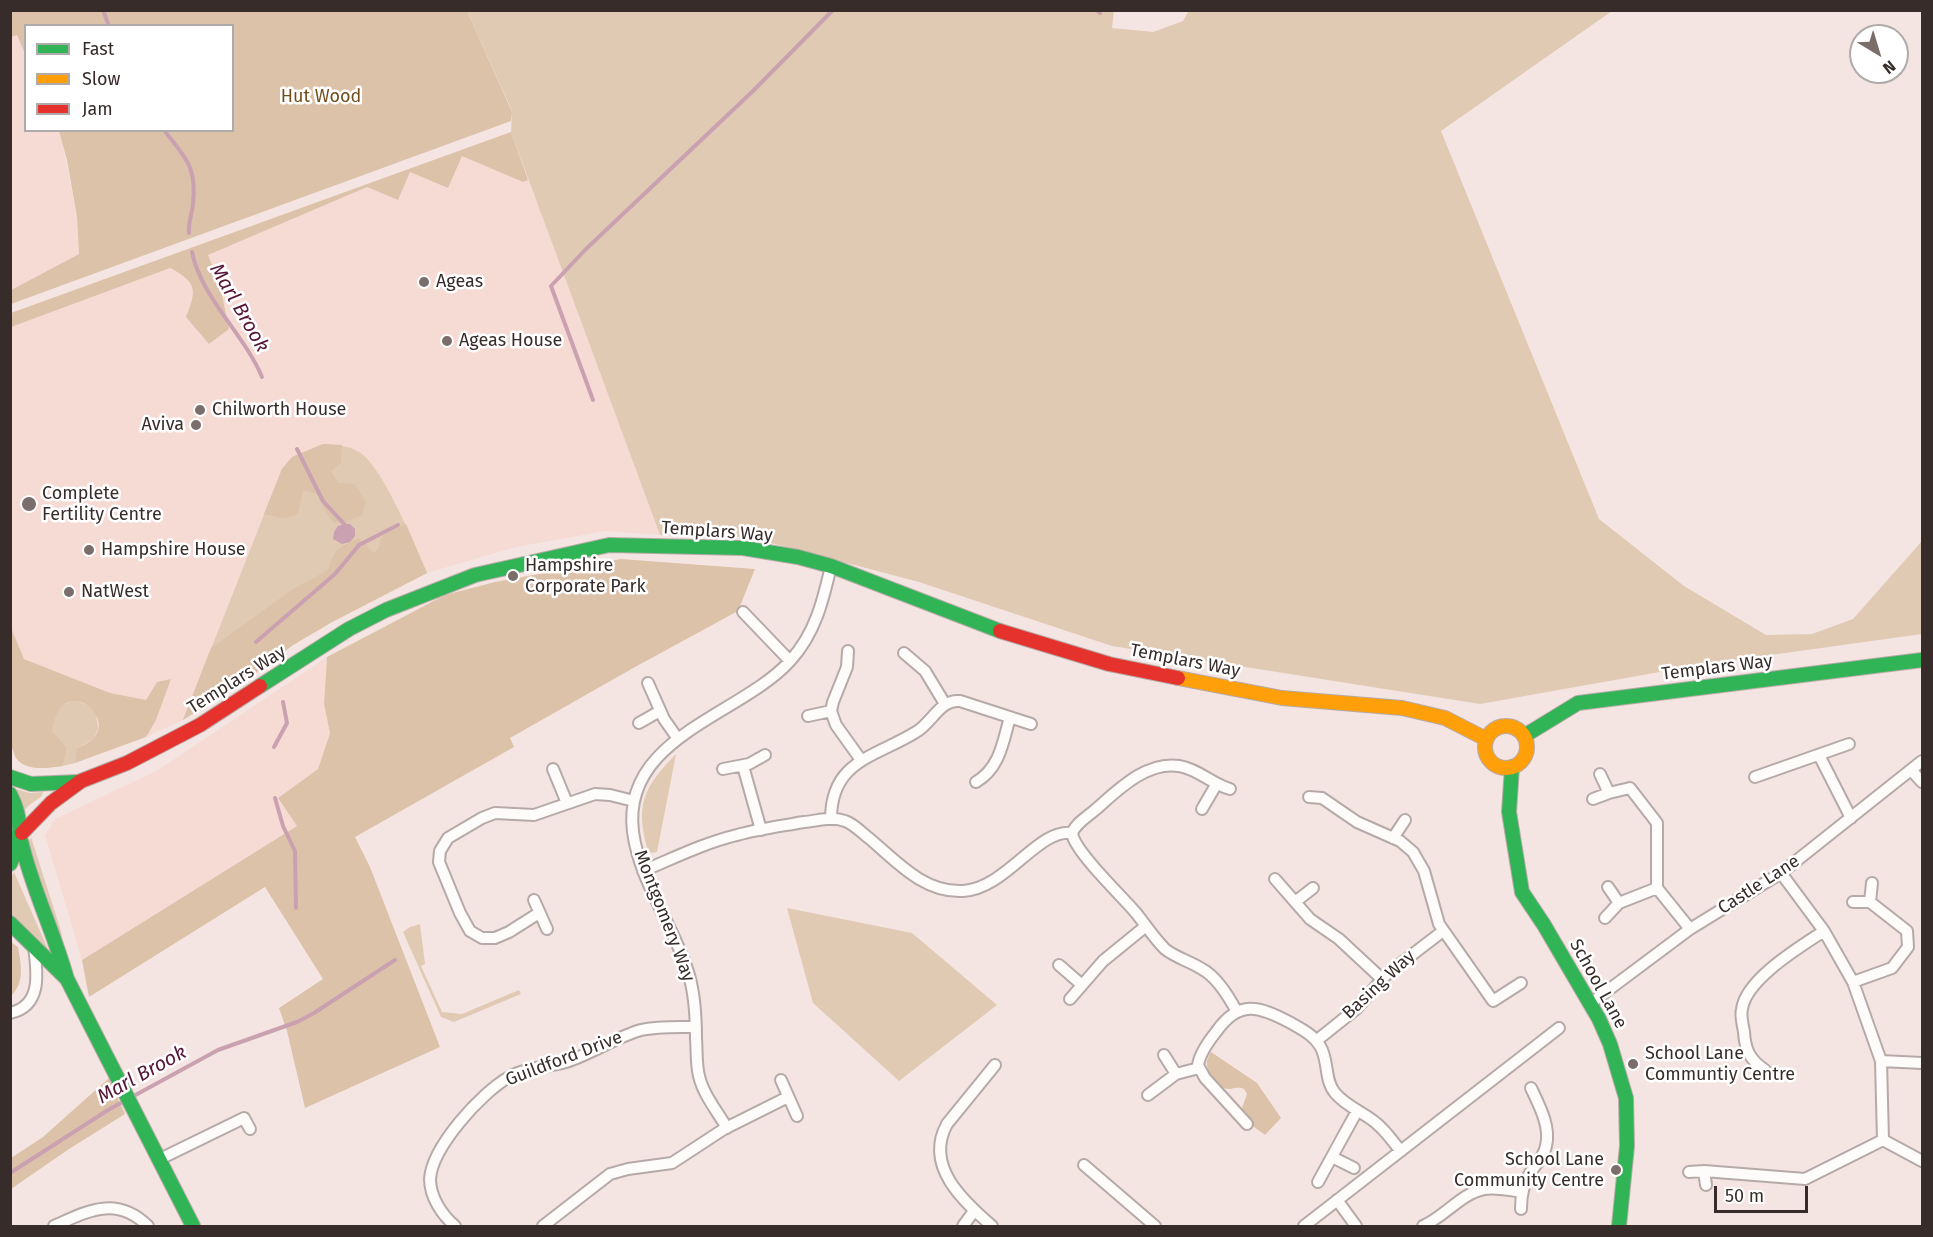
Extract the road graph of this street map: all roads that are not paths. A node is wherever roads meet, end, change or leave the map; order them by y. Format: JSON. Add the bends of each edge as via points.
{"nodes":[{"id":1,"x":831,"y":566,"type":"junction"},
{"id":2,"x":743,"y":612,"type":"dead end"},
{"id":3,"x":848,"y":651,"type":"dead end"},
{"id":4,"x":904,"y":653,"type":"dead end"},
{"id":5,"x":1923,"y":660,"type":"edge"},
{"id":6,"x":790,"y":662,"type":"junction"},
{"id":7,"x":648,"y":683,"type":"dead end"},
{"id":8,"x":945,"y":704,"type":"junction"},
{"id":9,"x":660,"y":711,"type":"junction"},
{"id":10,"x":831,"y":711,"type":"junction"},
{"id":11,"x":808,"y":716,"type":"dead end"},
{"id":12,"x":1011,"y":717,"type":"junction"},
{"id":13,"x":639,"y":723,"type":"dead end"},
{"id":14,"x":1031,"y":724,"type":"dead end"},
{"id":15,"x":1524,"y":736,"type":"junction"},
{"id":16,"x":678,"y":739,"type":"junction"},
{"id":17,"x":1486,"y":739,"type":"junction"},
{"id":18,"x":1849,"y":744,"type":"dead end"},
{"id":19,"x":765,"y":755,"type":"dead end"},
{"id":20,"x":1819,"y":755,"type":"junction"},
{"id":21,"x":861,"y":760,"type":"junction"},
{"id":22,"x":1923,"y":761,"type":"edge"},
{"id":23,"x":743,"y":766,"type":"junction"},
{"id":24,"x":1512,"y":767,"type":"junction"},
{"id":25,"x":553,"y":769,"type":"dead end"},
{"id":26,"x":723,"y":769,"type":"dead end"},
{"id":27,"x":1911,"y":770,"type":"junction"},
{"id":28,"x":1600,"y":774,"type":"dead end"},
{"id":29,"x":10,"y":777,"type":"edge"},
{"id":30,"x":1755,"y":777,"type":"dead end"},
{"id":31,"x":81,"y":782,"type":"junction"},
{"id":32,"x":976,"y":782,"type":"dead end"},
{"id":33,"x":1923,"y":782,"type":"edge"},
{"id":34,"x":1216,"y":785,"type":"junction"},
{"id":35,"x":1230,"y":789,"type":"dead end"},
{"id":36,"x":1609,"y":793,"type":"junction"},
{"id":37,"x":10,"y":794,"type":"edge"},
{"id":38,"x":1309,"y":797,"type":"dead end"},
{"id":39,"x":1593,"y":799,"type":"dead end"},
{"id":40,"x":634,"y":801,"type":"junction"},
{"id":41,"x":567,"y":803,"type":"junction"},
{"id":42,"x":1203,"y":809,"type":"dead end"},
{"id":43,"x":1851,"y":818,"type":"junction"},
{"id":44,"x":831,"y":819,"type":"junction"},
{"id":45,"x":1405,"y":820,"type":"dead end"},
{"id":46,"x":761,"y":830,"type":"junction"},
{"id":47,"x":1072,"y":833,"type":"junction"},
{"id":48,"x":21,"y":837,"type":"junction"},
{"id":49,"x":1393,"y":838,"type":"junction"},
{"id":50,"x":10,"y":864,"type":"edge"},
{"id":51,"x":643,"y":871,"type":"junction"},
{"id":52,"x":1781,"y":873,"type":"junction"},
{"id":53,"x":1275,"y":879,"type":"dead end"},
{"id":54,"x":1872,"y":883,"type":"dead end"},
{"id":55,"x":1608,"y":887,"type":"dead end"},
{"id":56,"x":1313,"y":888,"type":"dead end"},
{"id":57,"x":1657,"y":888,"type":"junction"},
{"id":58,"x":534,"y":900,"type":"dead end"},
{"id":59,"x":1295,"y":902,"type":"junction"},
{"id":60,"x":1870,"y":902,"type":"junction"},
{"id":61,"x":1619,"y":903,"type":"junction"},
{"id":62,"x":1853,"y":903,"type":"dead end"},
{"id":63,"x":539,"y":913,"type":"junction"},
{"id":64,"x":1605,"y":918,"type":"dead end"},
{"id":65,"x":10,"y":923,"type":"edge"},
{"id":66,"x":1146,"y":927,"type":"junction"},
{"id":67,"x":547,"y":929,"type":"dead end"},
{"id":68,"x":1690,"y":929,"type":"junction"},
{"id":69,"x":1443,"y":931,"type":"junction"},
{"id":70,"x":1824,"y":931,"type":"junction"},
{"id":71,"x":34,"y":946,"type":"junction"},
{"id":72,"x":1059,"y":965,"type":"dead end"},
{"id":73,"x":67,"y":979,"type":"junction"},
{"id":74,"x":1382,"y":979,"type":"junction"},
{"id":75,"x":1853,"y":982,"type":"junction"},
{"id":76,"x":1521,"y":983,"type":"dead end"},
{"id":77,"x":1082,"y":985,"type":"junction"},
{"id":78,"x":1070,"y":999,"type":"dead end"},
{"id":79,"x":1591,"y":1003,"type":"junction"},
{"id":80,"x":1237,"y":1012,"type":"junction"},
{"id":81,"x":10,"y":1013,"type":"edge"},
{"id":82,"x":696,"y":1027,"type":"junction"},
{"id":83,"x":1559,"y":1028,"type":"dead end"},
{"id":84,"x":1316,"y":1041,"type":"junction"},
{"id":85,"x":1164,"y":1055,"type":"dead end"},
{"id":86,"x":1881,"y":1061,"type":"junction"},
{"id":87,"x":1923,"y":1063,"type":"edge"},
{"id":88,"x":995,"y":1065,"type":"dead end"},
{"id":89,"x":1199,"y":1068,"type":"junction"},
{"id":90,"x":1765,"y":1071,"type":"dead end"},
{"id":91,"x":1176,"y":1074,"type":"junction"},
{"id":92,"x":781,"y":1080,"type":"dead end"},
{"id":93,"x":1531,"y":1088,"type":"dead end"},
{"id":94,"x":1148,"y":1095,"type":"dead end"},
{"id":95,"x":788,"y":1097,"type":"junction"},
{"id":96,"x":1357,"y":1111,"type":"junction"},
{"id":97,"x":797,"y":1116,"type":"dead end"},
{"id":98,"x":1247,"y":1124,"type":"dead end"},
{"id":99,"x":727,"y":1128,"type":"junction"},
{"id":100,"x":250,"y":1129,"type":"dead end"},
{"id":101,"x":1883,"y":1140,"type":"junction"},
{"id":102,"x":1401,"y":1151,"type":"junction"},
{"id":103,"x":1332,"y":1156,"type":"junction"},
{"id":104,"x":160,"y":1159,"type":"junction"},
{"id":105,"x":1923,"y":1161,"type":"edge"},
{"id":106,"x":1084,"y":1165,"type":"dead end"},
{"id":107,"x":1354,"y":1168,"type":"dead end"},
{"id":108,"x":1704,"y":1171,"type":"junction"},
{"id":109,"x":1689,"y":1172,"type":"dead end"},
{"id":110,"x":1318,"y":1182,"type":"dead end"},
{"id":111,"x":1706,"y":1185,"type":"dead end"},
{"id":112,"x":1522,"y":1192,"type":"junction"},
{"id":113,"x":1337,"y":1200,"type":"junction"},
{"id":114,"x":1521,"y":1209,"type":"dead end"},
{"id":115,"x":974,"y":1211,"type":"junction"},
{"id":116,"x":54,"y":1227,"type":"edge"},
{"id":117,"x":148,"y":1227,"type":"edge"},
{"id":118,"x":193,"y":1227,"type":"edge"},
{"id":119,"x":455,"y":1227,"type":"edge"},
{"id":120,"x":543,"y":1227,"type":"edge"},
{"id":121,"x":963,"y":1227,"type":"edge"},
{"id":122,"x":992,"y":1227,"type":"edge"},
{"id":123,"x":1155,"y":1227,"type":"edge"},
{"id":124,"x":1304,"y":1227,"type":"edge"},
{"id":125,"x":1356,"y":1227,"type":"edge"},
{"id":126,"x":1423,"y":1227,"type":"edge"},
{"id":127,"x":1619,"y":1227,"type":"edge"}],
"edges":[{"from":1,"to":6,"type":"street","name":"Montgomery Way","via":[[815,624]]},
{"from":1,"to":17,"type":"street","name":"Templars Way","via":[[985,626],[1108,664],[1282,698],[1401,708],[1445,718]]},
{"from":1,"to":31,"type":"street","name":"Templars Way","via":[[743,548],[609,545],[498,568],[386,610],[349,629],[200,725],[128,763]]},
{"from":2,"to":6,"type":"street"},
{"from":3,"to":10,"type":"street","via":[[847,667]]},
{"from":4,"to":8,"type":"street","via":[[925,671]]},
{"from":5,"to":15,"type":"street","name":"Templars Way","via":[[1578,703]]},
{"from":6,"to":16,"type":"street","name":"Montgomery Way","via":[[759,687]]},
{"from":7,"to":9,"type":"street"},
{"from":8,"to":12,"type":"street","via":[[960,701]]},
{"from":8,"to":21,"type":"street","via":[[916,732]]},
{"from":9,"to":13,"type":"street"},
{"from":9,"to":16,"type":"street"},
{"from":10,"to":11,"type":"street"},
{"from":10,"to":21,"type":"street","via":[[836,725]]},
{"from":12,"to":14,"type":"street"},
{"from":12,"to":32,"type":"street","via":[[996,764]]},
{"from":15,"to":17,"type":"street","via":[[1519,730],[1504,726],[1496,728]]},
{"from":15,"to":24,"type":"street","via":[[1526,754]]},
{"from":16,"to":40,"type":"street","name":"Montgomery Way","via":[[651,765]]},
{"from":17,"to":24,"type":"street","via":[[1485,752],[1492,763]]},
{"from":18,"to":20,"type":"street"},
{"from":19,"to":23,"type":"street"},
{"from":20,"to":30,"type":"street"},
{"from":20,"to":43,"type":"street"},
{"from":21,"to":44,"type":"street","via":[[836,787]]},
{"from":22,"to":27,"type":"street","name":"Castle Lane"},
{"from":23,"to":26,"type":"street"},
{"from":23,"to":46,"type":"street"},
{"from":24,"to":79,"type":"street","name":"School Lane","via":[[1509,812],[1522,892]]},
{"from":25,"to":41,"type":"street"},
{"from":27,"to":33,"type":"street"},
{"from":27,"to":43,"type":"street","name":"Castle Lane"},
{"from":28,"to":36,"type":"street"},
{"from":29,"to":31,"type":"street","name":"Templars Way","via":[[32,784]]},
{"from":31,"to":48,"type":"street","name":"Templars Way","via":[[51,802]]},
{"from":34,"to":35,"type":"street"},
{"from":34,"to":42,"type":"street"},
{"from":34,"to":47,"type":"street","via":[[1180,766],[1151,770],[1122,787]]},
{"from":36,"to":39,"type":"street"},
{"from":36,"to":57,"type":"street","via":[[1630,788],[1657,823]]},
{"from":37,"to":48,"type":"street","via":[[20,815]]},
{"from":38,"to":49,"type":"street","via":[[1322,798],[1357,822]]},
{"from":40,"to":41,"type":"street","via":[[595,794]]},
{"from":40,"to":51,"type":"street","name":"Montgomery Way","via":[[633,833]]},
{"from":41,"to":63,"type":"street","via":[[534,815],[490,815],[448,838],[440,851],[441,869],[466,927],[475,935],[495,938]]},
{"from":43,"to":52,"type":"street","name":"Castle Lane"},
{"from":44,"to":46,"type":"street"},
{"from":44,"to":47,"type":"street","via":[[854,826],[915,878],[955,891],[991,883],[1052,837]]},
{"from":45,"to":49,"type":"street"},
{"from":46,"to":51,"type":"street","via":[[713,842]]},
{"from":47,"to":66,"type":"street","via":[[1082,851]]},
{"from":48,"to":50,"type":"street","name":"Templars Way"},
{"from":48,"to":73,"type":"street","via":[[24,859]]},
{"from":49,"to":69,"type":"street","via":[[1407,846],[1419,861]]},
{"from":51,"to":82,"type":"street","name":"Montgomery Way","via":[[688,971]]},
{"from":52,"to":68,"type":"street","name":"Castle Lane"},
{"from":52,"to":70,"type":"street"},
{"from":53,"to":59,"type":"street"},
{"from":54,"to":60,"type":"street"},
{"from":55,"to":61,"type":"street"},
{"from":56,"to":59,"type":"street"},
{"from":57,"to":61,"type":"street"},
{"from":57,"to":68,"type":"street"},
{"from":58,"to":63,"type":"street"},
{"from":59,"to":74,"type":"street"},
{"from":60,"to":62,"type":"street"},
{"from":60,"to":75,"type":"street","via":[[1907,931],[1908,947],[1892,968]]},
{"from":61,"to":64,"type":"street"},
{"from":63,"to":67,"type":"street"},
{"from":65,"to":71,"type":"street"},
{"from":66,"to":77,"type":"street","via":[[1103,961]]},
{"from":66,"to":80,"type":"street","via":[[1166,949],[1210,974]]},
{"from":68,"to":79,"type":"street","name":"Castle Lane"},
{"from":69,"to":74,"type":"street","name":"Basing Way"},
{"from":69,"to":76,"type":"street","via":[[1493,1001]]},
{"from":70,"to":75,"type":"street"},
{"from":70,"to":90,"type":"street","via":[[1752,987],[1742,1009],[1750,1063]]},
{"from":71,"to":73,"type":"street"},
{"from":71,"to":81,"type":"street","via":[[38,979],[35,990],[24,1007]]},
{"from":72,"to":77,"type":"street"},
{"from":73,"to":104,"type":"street"},
{"from":74,"to":84,"type":"street","name":"Basing Way","via":[[1356,1009]]},
{"from":75,"to":86,"type":"street"},
{"from":77,"to":78,"type":"street"},
{"from":79,"to":127,"type":"street","name":"School Lane","via":[[1610,1044],[1626,1098],[1627,1146]]},
{"from":80,"to":84,"type":"street","via":[[1255,1008],[1268,1012]]},
{"from":80,"to":89,"type":"street","via":[[1227,1018],[1210,1040]]},
{"from":82,"to":99,"type":"street","name":"Montgomery Way","via":[[699,1079]]},
{"from":82,"to":119,"type":"street","name":"Guildford Drive","via":[[642,1030],[576,1058],[514,1074],[498,1085],[468,1112],[434,1160],[430,1178],[433,1195]]},
{"from":83,"to":102,"type":"street"},
{"from":84,"to":96,"type":"street","via":[[1332,1089]]},
{"from":85,"to":91,"type":"street"},
{"from":86,"to":87,"type":"street"},
{"from":86,"to":101,"type":"street"},
{"from":88,"to":115,"type":"street","via":[[947,1124],[940,1146],[944,1170]]},
{"from":89,"to":91,"type":"street"},
{"from":89,"to":98,"type":"street"},
{"from":91,"to":94,"type":"street"},
{"from":92,"to":95,"type":"street"},
{"from":93,"to":112,"type":"street","via":[[1543,1116],[1547,1139]]},
{"from":95,"to":97,"type":"street"},
{"from":95,"to":99,"type":"street"},
{"from":96,"to":102,"type":"street","via":[[1376,1123]]},
{"from":96,"to":103,"type":"street"},
{"from":99,"to":120,"type":"street","via":[[672,1163],[610,1174]]},
{"from":100,"to":104,"type":"street","via":[[244,1118]]},
{"from":101,"to":105,"type":"street"},
{"from":101,"to":108,"type":"street","via":[[1805,1179]]},
{"from":102,"to":113,"type":"street"},
{"from":103,"to":107,"type":"street"},
{"from":103,"to":110,"type":"street"},
{"from":104,"to":118,"type":"street"},
{"from":106,"to":123,"type":"street"},
{"from":108,"to":109,"type":"street"},
{"from":108,"to":111,"type":"street"},
{"from":112,"to":114,"type":"street"},
{"from":112,"to":126,"type":"street","via":[[1491,1188],[1475,1191]]},
{"from":113,"to":124,"type":"street"},
{"from":113,"to":125,"type":"street"},
{"from":115,"to":121,"type":"street"},
{"from":115,"to":122,"type":"street"},
{"from":116,"to":117,"type":"street","via":[[90,1211],[110,1208],[134,1215]]}]}
